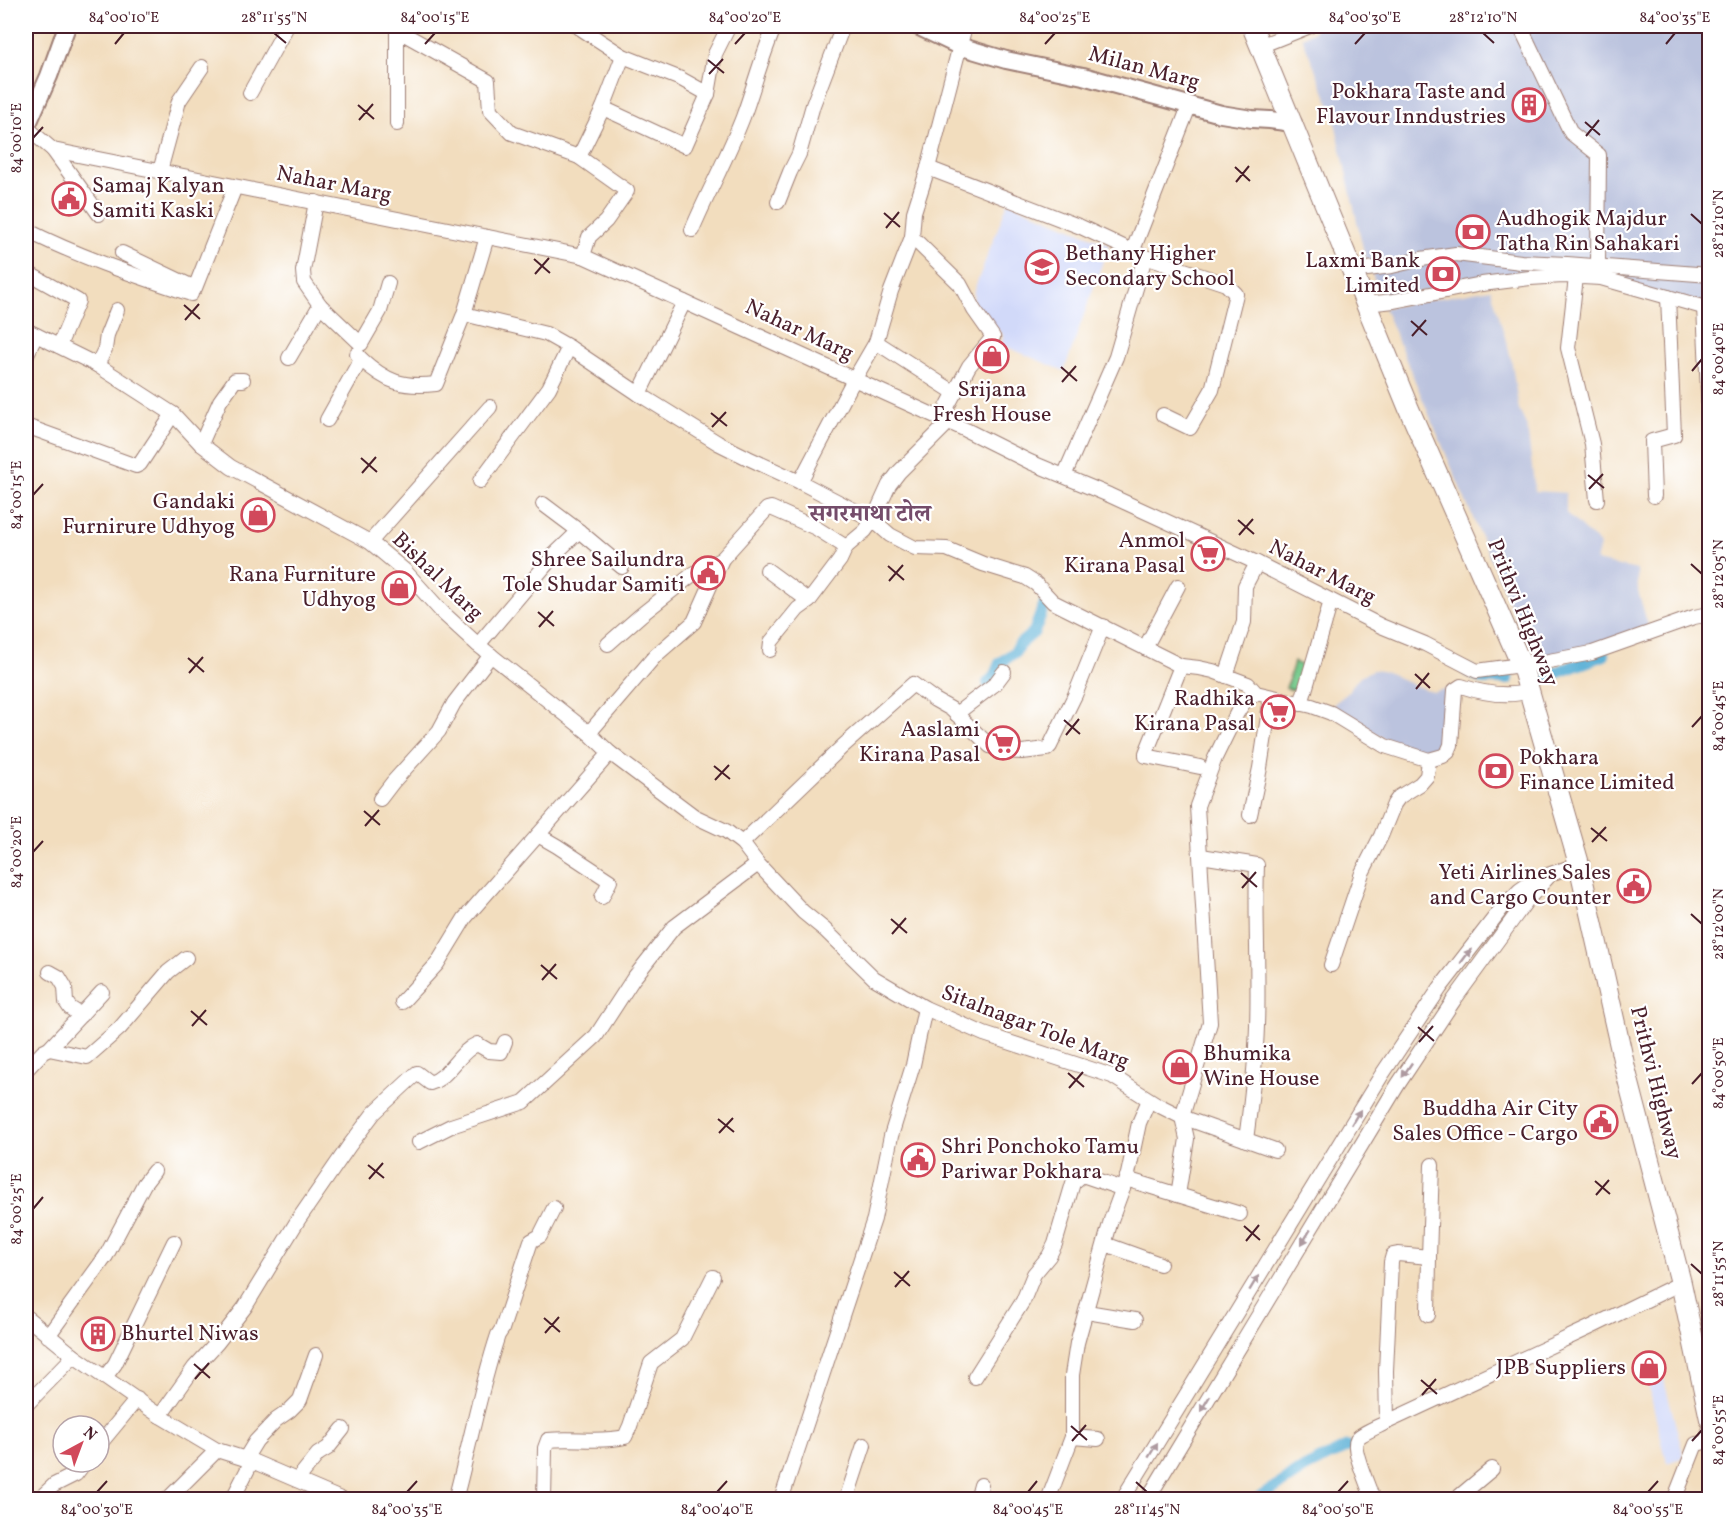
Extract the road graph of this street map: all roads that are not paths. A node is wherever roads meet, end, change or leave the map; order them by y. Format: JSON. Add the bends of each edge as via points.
{"nodes":[{"id":1,"x":67,"y":26,"type":"edge"},
{"id":2,"x":287,"y":26,"type":"edge"},
{"id":3,"x":577,"y":26,"type":"edge"},
{"id":4,"x":729,"y":26,"type":"edge"},
{"id":5,"x":775,"y":26,"type":"edge"},
{"id":6,"x":843,"y":26,"type":"edge"},
{"id":7,"x":917,"y":26,"type":"edge"},
{"id":8,"x":965,"y":26,"type":"edge"},
{"id":9,"x":1252,"y":26,"type":"edge"},
{"id":10,"x":1310,"y":26,"type":"edge"},
{"id":11,"x":1520,"y":26,"type":"edge"},
{"id":12,"x":397,"y":28,"type":"edge"},
{"id":13,"x":959,"y":46,"type":"junction"},
{"id":14,"x":1260,"y":46,"type":"junction"},
{"id":15,"x":623,"y":56,"type":"junction"},
{"id":16,"x":202,"y":67,"type":"dead end"},
{"id":17,"x":250,"y":93,"type":"dead end"},
{"id":18,"x":708,"y":94,"type":"junction"},
{"id":19,"x":1190,"y":104,"type":"junction"},
{"id":20,"x":603,"y":108,"type":"junction"},
{"id":21,"x":1293,"y":123,"type":"junction"},
{"id":22,"x":397,"y":124,"type":"dead end"},
{"id":23,"x":26,"y":128,"type":"edge"},
{"id":24,"x":53,"y":150,"type":"junction"},
{"id":25,"x":579,"y":157,"type":"junction"},
{"id":26,"x":928,"y":168,"type":"junction"},
{"id":27,"x":160,"y":171,"type":"junction"},
{"id":28,"x":235,"y":186,"type":"junction"},
{"id":29,"x":316,"y":202,"type":"junction"},
{"id":30,"x":778,"y":202,"type":"dead end"},
{"id":31,"x":99,"y":214,"type":"dead end"},
{"id":32,"x":26,"y":230,"type":"edge"},
{"id":33,"x":692,"y":230,"type":"dead end"},
{"id":34,"x":487,"y":237,"type":"junction"},
{"id":35,"x":912,"y":237,"type":"junction"},
{"id":36,"x":122,"y":253,"type":"dead end"},
{"id":37,"x":1139,"y":253,"type":"junction"},
{"id":38,"x":583,"y":256,"type":"junction"},
{"id":39,"x":1598,"y":266,"type":"junction"},
{"id":40,"x":1352,"y":271,"type":"junction"},
{"id":41,"x":26,"y":272,"type":"edge"},
{"id":42,"x":1710,"y":275,"type":"edge"},
{"id":43,"x":1576,"y":277,"type":"junction"},
{"id":44,"x":388,"y":283,"type":"dead end"},
{"id":45,"x":195,"y":288,"type":"junction"},
{"id":46,"x":1668,"y":297,"type":"junction"},
{"id":47,"x":684,"y":302,"type":"junction"},
{"id":48,"x":1366,"y":304,"type":"junction"},
{"id":49,"x":320,"y":305,"type":"junction"},
{"id":50,"x":1707,"y":308,"type":"edge"},
{"id":51,"x":117,"y":310,"type":"dead end"},
{"id":52,"x":464,"y":314,"type":"junction"},
{"id":53,"x":31,"y":332,"type":"edge"},
{"id":54,"x":876,"y":342,"type":"junction"},
{"id":55,"x":361,"y":344,"type":"junction"},
{"id":56,"x":58,"y":346,"type":"junction"},
{"id":57,"x":569,"y":347,"type":"junction"},
{"id":58,"x":26,"y":356,"type":"edge"},
{"id":59,"x":289,"y":358,"type":"dead end"},
{"id":60,"x":361,"y":359,"type":"junction"},
{"id":61,"x":97,"y":365,"type":"junction"},
{"id":62,"x":243,"y":380,"type":"dead end"},
{"id":63,"x":853,"y":382,"type":"junction"},
{"id":64,"x":955,"y":393,"type":"junction"},
{"id":65,"x":639,"y":394,"type":"junction"},
{"id":66,"x":490,"y":407,"type":"dead end"},
{"id":67,"x":173,"y":414,"type":"junction"},
{"id":68,"x":1163,"y":415,"type":"dead end"},
{"id":69,"x":327,"y":420,"type":"dead end"},
{"id":70,"x":946,"y":425,"type":"junction"},
{"id":71,"x":26,"y":426,"type":"edge"},
{"id":72,"x":1710,"y":435,"type":"edge"},
{"id":73,"x":201,"y":444,"type":"junction"},
{"id":74,"x":1064,"y":476,"type":"junction"},
{"id":75,"x":480,"y":481,"type":"dead end"},
{"id":76,"x":800,"y":482,"type":"junction"},
{"id":77,"x":1654,"y":496,"type":"dead end"},
{"id":78,"x":1597,"y":500,"type":"dead end"},
{"id":79,"x":543,"y":504,"type":"dead end"},
{"id":80,"x":873,"y":520,"type":"junction"},
{"id":81,"x":579,"y":531,"type":"junction"},
{"id":82,"x":370,"y":542,"type":"junction"},
{"id":83,"x":846,"y":547,"type":"junction"},
{"id":84,"x":722,"y":559,"type":"junction"},
{"id":85,"x":1257,"y":563,"type":"junction"},
{"id":86,"x":622,"y":567,"type":"dead end"},
{"id":87,"x":767,"y":570,"type":"dead end"},
{"id":88,"x":1178,"y":586,"type":"dead end"},
{"id":89,"x":809,"y":601,"type":"junction"},
{"id":90,"x":1331,"y":601,"type":"junction"},
{"id":91,"x":1710,"y":614,"type":"edge"},
{"id":92,"x":1103,"y":626,"type":"junction"},
{"id":93,"x":608,"y":644,"type":"dead end"},
{"id":94,"x":478,"y":645,"type":"junction"},
{"id":95,"x":1145,"y":648,"type":"junction"},
{"id":96,"x":770,"y":651,"type":"dead end"},
{"id":97,"x":491,"y":656,"type":"junction"},
{"id":98,"x":1181,"y":666,"type":"junction"},
{"id":99,"x":1522,"y":666,"type":"junction"},
{"id":100,"x":1477,"y":671,"type":"junction"},
{"id":101,"x":1004,"y":672,"type":"dead end"},
{"id":102,"x":1226,"y":676,"type":"junction"},
{"id":103,"x":1529,"y":691,"type":"junction"},
{"id":104,"x":1488,"y":692,"type":"junction"},
{"id":105,"x":1256,"y":693,"type":"junction"},
{"id":106,"x":1271,"y":697,"type":"junction"},
{"id":107,"x":1301,"y":704,"type":"junction"},
{"id":108,"x":956,"y":714,"type":"junction"},
{"id":109,"x":589,"y":733,"type":"junction"},
{"id":110,"x":610,"y":753,"type":"junction"},
{"id":111,"x":1429,"y":760,"type":"junction"},
{"id":112,"x":1200,"y":767,"type":"dead end"},
{"id":113,"x":380,"y":799,"type":"dead end"},
{"id":114,"x":1250,"y":815,"type":"dead end"},
{"id":115,"x":538,"y":835,"type":"junction"},
{"id":116,"x":742,"y":843,"type":"junction"},
{"id":117,"x":1201,"y":856,"type":"junction"},
{"id":118,"x":758,"y":864,"type":"junction"},
{"id":119,"x":1579,"y":864,"type":"junction"},
{"id":120,"x":1554,"y":872,"type":"junction"},
{"id":121,"x":602,"y":897,"type":"dead end"},
{"id":122,"x":186,"y":958,"type":"dead end"},
{"id":123,"x":1331,"y":965,"type":"dead end"},
{"id":124,"x":50,"y":972,"type":"dead end"},
{"id":125,"x":102,"y":992,"type":"dead end"},
{"id":126,"x":402,"y":1002,"type":"dead end"},
{"id":127,"x":925,"y":1008,"type":"junction"},
{"id":128,"x":81,"y":1015,"type":"junction"},
{"id":129,"x":505,"y":1042,"type":"dead end"},
{"id":130,"x":49,"y":1048,"type":"junction"},
{"id":131,"x":26,"y":1070,"type":"edge"},
{"id":132,"x":1149,"y":1100,"type":"junction"},
{"id":133,"x":1182,"y":1117,"type":"junction"},
{"id":134,"x":1246,"y":1140,"type":"junction"},
{"id":135,"x":419,"y":1142,"type":"dead end"},
{"id":136,"x":1275,"y":1150,"type":"dead end"},
{"id":137,"x":1432,"y":1165,"type":"dead end"},
{"id":138,"x":154,"y":1171,"type":"dead end"},
{"id":139,"x":1124,"y":1184,"type":"junction"},
{"id":140,"x":1178,"y":1195,"type":"junction"},
{"id":141,"x":554,"y":1208,"type":"dead end"},
{"id":142,"x":1240,"y":1214,"type":"dead end"},
{"id":143,"x":174,"y":1242,"type":"dead end"},
{"id":144,"x":1105,"y":1244,"type":"junction"},
{"id":145,"x":1429,"y":1257,"type":"junction"},
{"id":146,"x":1160,"y":1264,"type":"dead end"},
{"id":147,"x":713,"y":1277,"type":"dead end"},
{"id":148,"x":1681,"y":1283,"type":"junction"},
{"id":149,"x":1087,"y":1312,"type":"junction"},
{"id":150,"x":1428,"y":1315,"type":"dead end"},
{"id":151,"x":26,"y":1317,"type":"edge"},
{"id":152,"x":1135,"y":1320,"type":"dead end"},
{"id":153,"x":48,"y":1336,"type":"junction"},
{"id":154,"x":1703,"y":1352,"type":"edge"},
{"id":155,"x":316,"y":1355,"type":"dead end"},
{"id":156,"x":74,"y":1356,"type":"junction"},
{"id":157,"x":105,"y":1377,"type":"junction"},
{"id":158,"x":975,"y":1377,"type":"dead end"},
{"id":159,"x":137,"y":1399,"type":"junction"},
{"id":160,"x":26,"y":1405,"type":"edge"},
{"id":161,"x":160,"y":1416,"type":"junction"},
{"id":162,"x":1710,"y":1419,"type":"edge"},
{"id":163,"x":1387,"y":1422,"type":"junction"},
{"id":164,"x":343,"y":1428,"type":"dead end"},
{"id":165,"x":1710,"y":1428,"type":"edge"},
{"id":166,"x":111,"y":1430,"type":"edge"},
{"id":167,"x":1072,"y":1437,"type":"junction"},
{"id":168,"x":1098,"y":1439,"type":"dead end"},
{"id":169,"x":864,"y":1445,"type":"dead end"},
{"id":170,"x":217,"y":1450,"type":"junction"},
{"id":171,"x":248,"y":1460,"type":"junction"},
{"id":172,"x":1492,"y":1469,"type":"dead end"},
{"id":173,"x":76,"y":1474,"type":"edge"},
{"id":174,"x":297,"y":1480,"type":"junction"},
{"id":175,"x":981,"y":1485,"type":"dead end"},
{"id":176,"x":783,"y":1495,"type":"edge"},
{"id":177,"x":38,"y":1500,"type":"edge"},
{"id":178,"x":166,"y":1500,"type":"edge"},
{"id":179,"x":232,"y":1500,"type":"edge"},
{"id":180,"x":343,"y":1500,"type":"edge"},
{"id":181,"x":454,"y":1500,"type":"edge"},
{"id":182,"x":544,"y":1500,"type":"edge"},
{"id":183,"x":846,"y":1500,"type":"edge"},
{"id":184,"x":977,"y":1500,"type":"edge"},
{"id":185,"x":1048,"y":1500,"type":"edge"},
{"id":186,"x":1122,"y":1500,"type":"edge"},
{"id":187,"x":1147,"y":1500,"type":"edge"},
{"id":188,"x":1373,"y":1500,"type":"edge"},
{"id":189,"x":1455,"y":1500,"type":"edge"},
{"id":190,"x":1674,"y":1500,"type":"edge"}],
"edges":[{"from":1,"to":23,"type":"main road"},
{"from":2,"to":17,"type":"street"},
{"from":3,"to":15,"type":"street"},
{"from":4,"to":18,"type":"street","via":[[715,54]]},
{"from":5,"to":33,"type":"street","via":[[742,118]]},
{"from":6,"to":30,"type":"street","via":[[799,154]]},
{"from":7,"to":13,"type":"main road","name":"Milan Marg"},
{"from":8,"to":13,"type":"street"},
{"from":9,"to":14,"type":"highway","name":"Prithvi Highway"},
{"from":10,"to":14,"type":"street"},
{"from":11,"to":39,"type":"street","via":[[1571,134],[1599,155]]},
{"from":12,"to":22,"type":"street"},
{"from":12,"to":25,"type":"street","via":[[488,81],[490,110],[512,133]]},
{"from":13,"to":19,"type":"main road","name":"Milan Marg"},
{"from":13,"to":26,"type":"street"},
{"from":14,"to":21,"type":"highway","name":"Prithvi Highway"},
{"from":15,"to":18,"type":"street"},
{"from":15,"to":20,"type":"street"},
{"from":16,"to":27,"type":"street","via":[[179,101]]},
{"from":18,"to":20,"type":"street","via":[[685,146]]},
{"from":19,"to":21,"type":"main road","name":"Milan Marg","via":[[1221,114]]},
{"from":19,"to":37,"type":"street"},
{"from":20,"to":25,"type":"street"},
{"from":21,"to":40,"type":"highway","name":"Prithvi Highway"},
{"from":23,"to":24,"type":"street","name":"Nahar Marg"},
{"from":24,"to":27,"type":"street","name":"Nahar Marg"},
{"from":24,"to":31,"type":"street"},
{"from":25,"to":38,"type":"street","via":[[627,191],[589,237]]},
{"from":26,"to":35,"type":"street","via":[[914,212]]},
{"from":26,"to":37,"type":"street"},
{"from":27,"to":28,"type":"street","name":"Nahar Marg"},
{"from":28,"to":29,"type":"street","name":"Nahar Marg"},
{"from":28,"to":45,"type":"street"},
{"from":29,"to":34,"type":"street","name":"Nahar Marg"},
{"from":29,"to":49,"type":"street","via":[[303,271],[304,282]]},
{"from":32,"to":45,"type":"street","via":[[115,269],[192,294]]},
{"from":34,"to":38,"type":"street","name":"Nahar Marg"},
{"from":34,"to":52,"type":"street"},
{"from":35,"to":54,"type":"street"},
{"from":35,"to":64,"type":"street","via":[[960,284],[993,336],[969,366]]},
{"from":36,"to":45,"type":"street"},
{"from":37,"to":68,"type":"street","via":[[1226,284],[1236,294],[1212,390],[1190,428]]},
{"from":37,"to":74,"type":"street","via":[[1116,357]]},
{"from":38,"to":47,"type":"street","name":"Nahar Marg"},
{"from":39,"to":40,"type":"street","via":[[1456,254]]},
{"from":39,"to":42,"type":"street"},
{"from":40,"to":48,"type":"highway","name":"Prithvi Highway"},
{"from":41,"to":56,"type":"street","via":[[78,301]]},
{"from":43,"to":46,"type":"street","via":[[1601,278]]},
{"from":43,"to":48,"type":"street","via":[[1482,284]]},
{"from":43,"to":78,"type":"street","via":[[1568,348],[1592,444]]},
{"from":44,"to":55,"type":"street","via":[[380,312]]},
{"from":46,"to":50,"type":"street"},
{"from":46,"to":77,"type":"street","via":[[1674,435],[1652,441]]},
{"from":47,"to":63,"type":"street","name":"Nahar Marg"},
{"from":47,"to":65,"type":"street"},
{"from":48,"to":99,"type":"highway","name":"Prithvi Highway"},
{"from":49,"to":55,"type":"street"},
{"from":49,"to":59,"type":"street"},
{"from":50,"to":72,"type":"street"},
{"from":51,"to":61,"type":"street"},
{"from":52,"to":57,"type":"street","via":[[546,334]]},
{"from":52,"to":60,"type":"street","via":[[436,384],[416,387],[392,381],[375,373]]},
{"from":53,"to":56,"type":"street","name":"Bishal Marg"},
{"from":53,"to":58,"type":"street"},
{"from":54,"to":63,"type":"street"},
{"from":54,"to":64,"type":"street"},
{"from":55,"to":60,"type":"street","via":[[356,353]]},
{"from":56,"to":61,"type":"street","name":"Bishal Marg"},
{"from":57,"to":65,"type":"street"},
{"from":57,"to":75,"type":"street","via":[[549,388]]},
{"from":60,"to":69,"type":"street"},
{"from":61,"to":67,"type":"street","name":"Bishal Marg"},
{"from":62,"to":73,"type":"street","via":[[235,380],[220,401]]},
{"from":63,"to":70,"type":"street","name":"Nahar Marg"},
{"from":63,"to":76,"type":"street"},
{"from":64,"to":70,"type":"street","via":[[947,407]]},
{"from":65,"to":76,"type":"street","via":[[718,443]]},
{"from":66,"to":82,"type":"street"},
{"from":67,"to":71,"type":"street","via":[[136,466]]},
{"from":67,"to":73,"type":"street","name":"Bishal Marg"},
{"from":70,"to":74,"type":"street","name":"Nahar Marg"},
{"from":70,"to":80,"type":"street","via":[[894,478]]},
{"from":73,"to":82,"type":"street","name":"Bishal Marg","via":[[231,467]]},
{"from":74,"to":85,"type":"street","name":"Nahar Marg"},
{"from":76,"to":80,"type":"street"},
{"from":79,"to":81,"type":"street"},
{"from":80,"to":83,"type":"street"},
{"from":80,"to":92,"type":"street","via":[[890,535],[915,548],[947,549],[1025,577],[1053,602]]},
{"from":81,"to":86,"type":"street"},
{"from":81,"to":94,"type":"street"},
{"from":82,"to":94,"type":"street","name":"Bishal Marg","via":[[405,571]]},
{"from":83,"to":84,"type":"street","via":[[816,528],[769,508]]},
{"from":83,"to":89,"type":"street"},
{"from":84,"to":93,"type":"street","via":[[693,574]]},
{"from":84,"to":109,"type":"street","via":[[694,622],[656,656]]},
{"from":85,"to":90,"type":"street","name":"Nahar Marg"},
{"from":85,"to":102,"type":"street","via":[[1245,586],[1245,622]]},
{"from":87,"to":89,"type":"street"},
{"from":88,"to":95,"type":"street"},
{"from":89,"to":96,"type":"street","via":[[771,642]]},
{"from":90,"to":100,"type":"street","name":"Nahar Marg"},
{"from":90,"to":107,"type":"street"},
{"from":91,"to":99,"type":"street","via":[[1592,653]]},
{"from":92,"to":95,"type":"street"},
{"from":92,"to":108,"type":"street","via":[[1075,695],[1047,749],[998,750]]},
{"from":94,"to":97,"type":"street","name":"Bishal Marg"},
{"from":95,"to":98,"type":"street"},
{"from":97,"to":109,"type":"street","name":"Bishal Marg"},
{"from":97,"to":113,"type":"street","via":[[454,703],[439,731]]},
{"from":98,"to":102,"type":"street"},
{"from":98,"to":112,"type":"street","via":[[1146,756]]},
{"from":99,"to":100,"type":"street"},
{"from":99,"to":103,"type":"highway","name":"Prithvi Highway"},
{"from":100,"to":104,"type":"street"},
{"from":101,"to":108,"type":"street","via":[[995,684]]},
{"from":102,"to":105,"type":"street","via":[[1248,684]]},
{"from":103,"to":104,"type":"street","via":[[1509,695]]},
{"from":103,"to":119,"type":"highway","name":"Prithvi Highway"},
{"from":104,"to":111,"type":"street","via":[[1461,686],[1455,690],[1451,746],[1443,756]]},
{"from":105,"to":106,"type":"street"},
{"from":105,"to":117,"type":"street","via":[[1237,713],[1202,791],[1197,806]]},
{"from":106,"to":107,"type":"street"},
{"from":106,"to":114,"type":"street"},
{"from":107,"to":111,"type":"street","via":[[1331,713],[1385,746]]},
{"from":108,"to":116,"type":"street","via":[[913,684]]},
{"from":109,"to":110,"type":"street","name":"Bishal Marg"},
{"from":110,"to":115,"type":"street"},
{"from":110,"to":116,"type":"street","name":"Bishal Marg","via":[[694,816]]},
{"from":111,"to":123,"type":"street","via":[[1427,776],[1394,804],[1362,873]]},
{"from":115,"to":121,"type":"street","via":[[610,881]]},
{"from":115,"to":126,"type":"street","via":[[465,918],[437,964]]},
{"from":116,"to":118,"type":"street","name":"Sitalnagar Tole Marg"},
{"from":117,"to":133,"type":"street","via":[[1210,1023]]},
{"from":117,"to":134,"type":"street","via":[[1257,865],[1257,1027]]},
{"from":118,"to":127,"type":"street","name":"Sitalnagar Tole Marg","via":[[874,978]]},
{"from":118,"to":135,"type":"street","via":[[674,927],[633,979],[596,1036],[524,1102],[451,1126]]},
{"from":119,"to":120,"type":"street"},
{"from":119,"to":148,"type":"highway","name":"Prithvi Highway","via":[[1625,1068]]},
{"from":186,"to":120,"type":"street","one_way":true,"via":[[1440,988],[1502,908],[1520,890]]},
{"from":120,"to":187,"type":"street","one_way":true,"via":[[1527,900],[1397,1086]]},
{"from":122,"to":130,"type":"street","via":[[87,1057]]},
{"from":124,"to":128,"type":"street","via":[[65,987],[70,1008]]},
{"from":125,"to":128,"type":"street"},
{"from":127,"to":132,"type":"street","name":"Sitalnagar Tole Marg","via":[[984,1034],[1112,1076]]},
{"from":127,"to":176,"type":"street","via":[[874,1219]]},
{"from":128,"to":130,"type":"street"},
{"from":129,"to":161,"type":"street","via":[[501,1052],[477,1044],[469,1047],[438,1080],[430,1083],[417,1073],[374,1113],[298,1220],[245,1307]]},
{"from":130,"to":131,"type":"street"},
{"from":132,"to":133,"type":"street","name":"Sitalnagar Tole Marg"},
{"from":132,"to":139,"type":"street","via":[[1139,1123]]},
{"from":133,"to":134,"type":"street","name":"Sitalnagar Tole Marg"},
{"from":133,"to":140,"type":"street","via":[[1187,1139]]},
{"from":134,"to":136,"type":"street","name":"Sitalnagar Tole Marg"},
{"from":137,"to":145,"type":"street"},
{"from":138,"to":153,"type":"street","via":[[106,1256]]},
{"from":139,"to":140,"type":"street"},
{"from":139,"to":144,"type":"street"},
{"from":139,"to":158,"type":"street","via":[[1082,1175],[1073,1183],[1049,1256]]},
{"from":140,"to":142,"type":"street"},
{"from":141,"to":181,"type":"street","via":[[540,1236],[531,1241],[498,1335]]},
{"from":143,"to":157,"type":"street","via":[[121,1354]]},
{"from":144,"to":146,"type":"street"},
{"from":144,"to":149,"type":"street"},
{"from":145,"to":150,"type":"street"},
{"from":145,"to":163,"type":"street","via":[[1398,1254],[1393,1255],[1391,1262]]},
{"from":147,"to":182,"type":"street","via":[[682,1339],[651,1363],[625,1437],[548,1440]]},
{"from":148,"to":154,"type":"highway","name":"Prithvi Highway"},
{"from":148,"to":163,"type":"street"},
{"from":149,"to":152,"type":"street"},
{"from":149,"to":167,"type":"street","via":[[1072,1375]]},
{"from":151,"to":153,"type":"street"},
{"from":153,"to":156,"type":"street"},
{"from":154,"to":162,"type":"highway","name":"Prithvi Highway"},
{"from":155,"to":171,"type":"street","via":[[300,1400],[256,1441]]},
{"from":156,"to":157,"type":"street"},
{"from":156,"to":160,"type":"street"},
{"from":157,"to":159,"type":"street"},
{"from":159,"to":161,"type":"street"},
{"from":159,"to":166,"type":"street"},
{"from":161,"to":170,"type":"street"},
{"from":163,"to":188,"type":"street","via":[[1356,1441],[1356,1452]]},
{"from":164,"to":174,"type":"street"},
{"from":165,"to":190,"type":"street","via":[[1706,1442],[1696,1444]]},
{"from":167,"to":168,"type":"street"},
{"from":167,"to":185,"type":"street"},
{"from":169,"to":183,"type":"street"},
{"from":170,"to":171,"type":"street"},
{"from":170,"to":178,"type":"street"},
{"from":171,"to":174,"type":"street"},
{"from":171,"to":179,"type":"street"},
{"from":172,"to":189,"type":"street"},
{"from":173,"to":177,"type":"street","via":[[54,1485]]},
{"from":174,"to":180,"type":"street"},
{"from":175,"to":184,"type":"street"}]}
